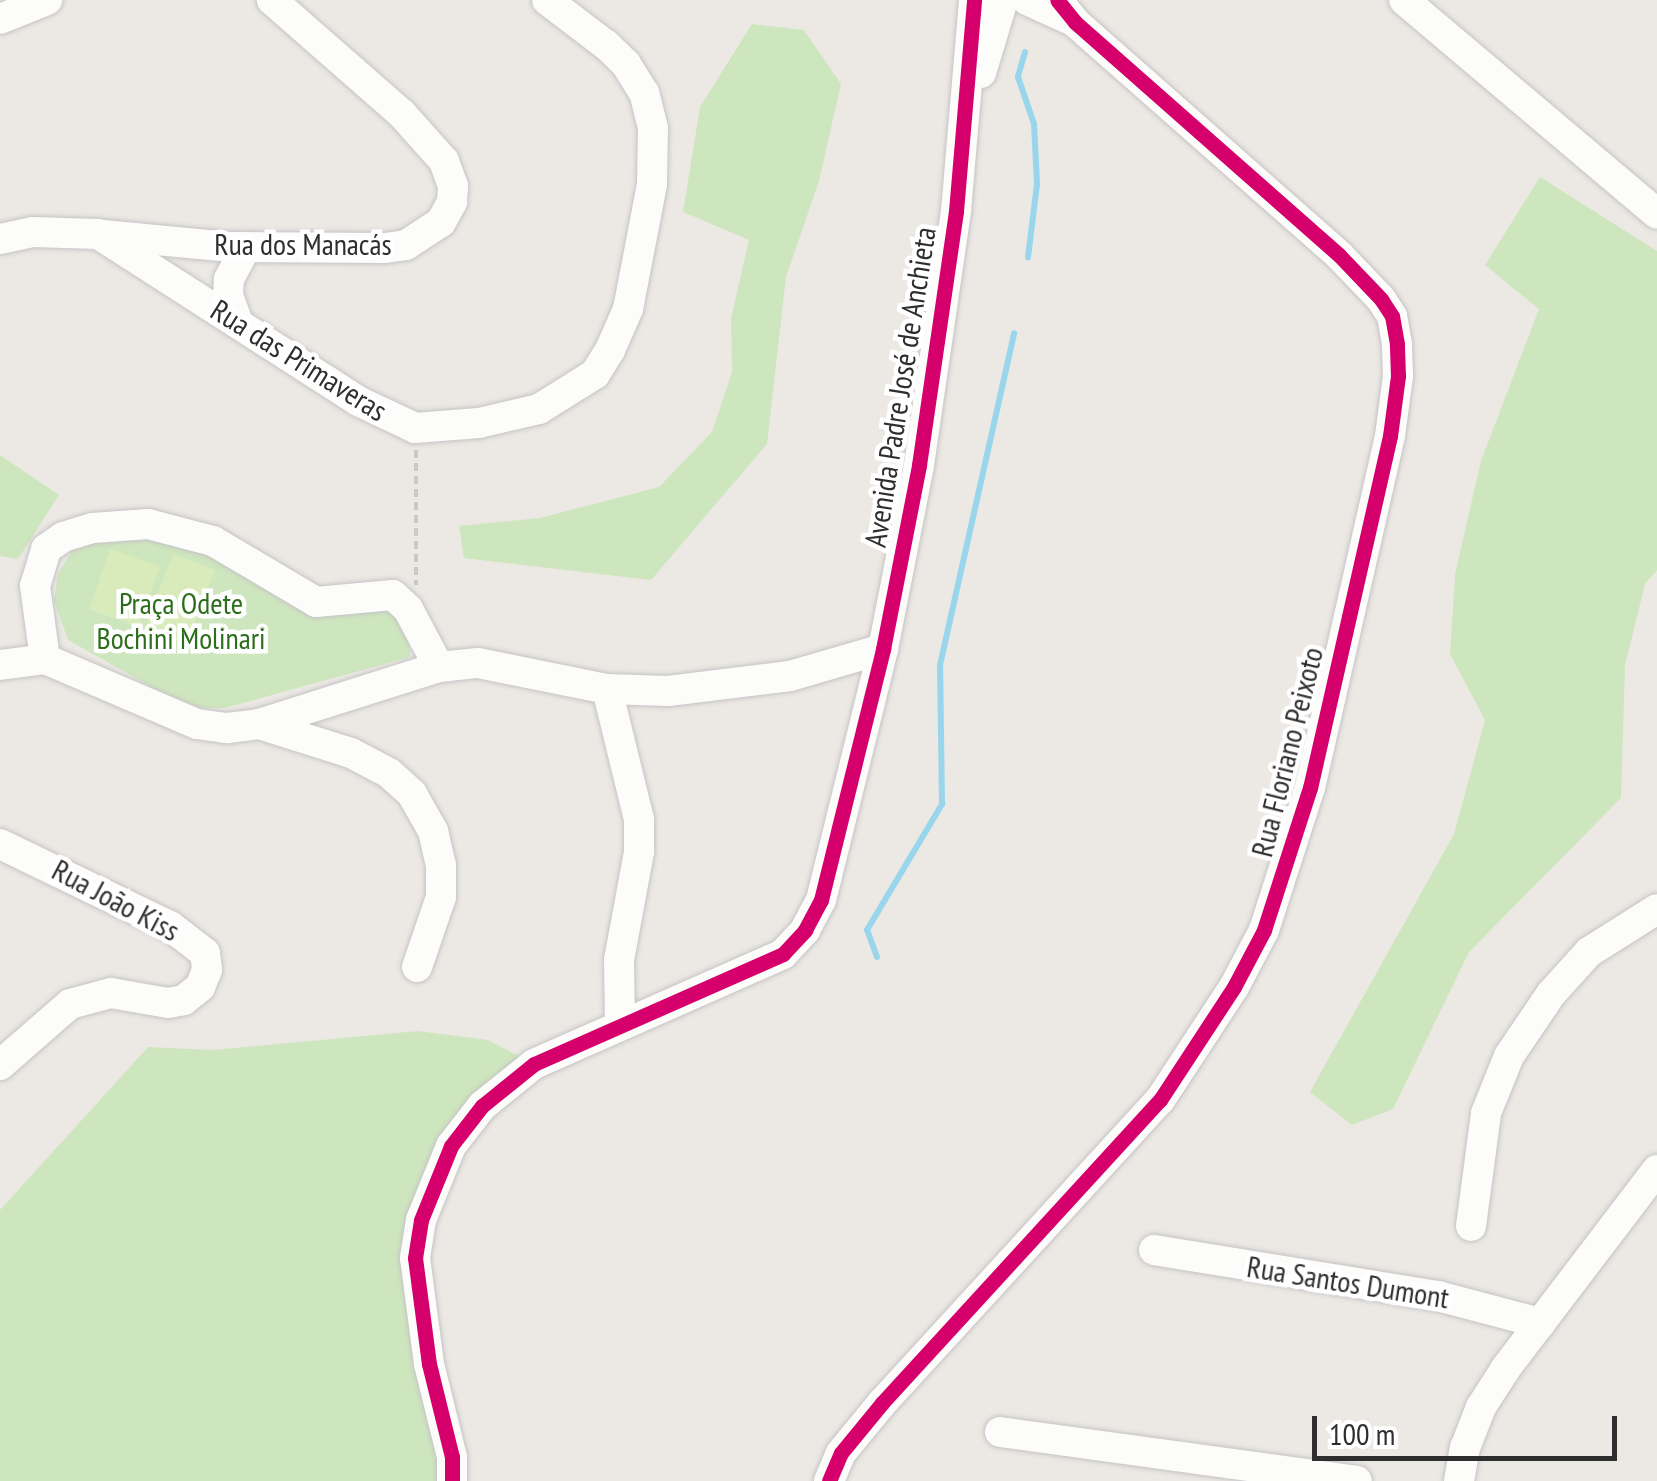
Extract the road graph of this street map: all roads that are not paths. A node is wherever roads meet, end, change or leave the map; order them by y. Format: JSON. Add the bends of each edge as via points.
{"nodes":[{"id":1,"x":47,"y":0,"type":"edge"},
{"id":2,"x":272,"y":0,"type":"edge"},
{"id":3,"x":547,"y":0,"type":"edge"},
{"id":4,"x":974,"y":0,"type":"edge"},
{"id":5,"x":1003,"y":0,"type":"edge"},
{"id":6,"x":1027,"y":0,"type":"edge"},
{"id":7,"x":1404,"y":0,"type":"edge"},
{"id":8,"x":1066,"y":11,"type":"edge"},
{"id":9,"x":0,"y":19,"type":"edge"},
{"id":10,"x":964,"y":133,"type":"junction"},
{"id":11,"x":1657,"y":214,"type":"edge"},
{"id":12,"x":98,"y":234,"type":"junction"},
{"id":13,"x":0,"y":239,"type":"edge"},
{"id":14,"x":246,"y":247,"type":"junction"},
{"id":15,"x":238,"y":323,"type":"junction"},
{"id":16,"x":883,"y":649,"type":"junction"},
{"id":17,"x":45,"y":659,"type":"junction"},
{"id":18,"x":0,"y":665,"type":"edge"},
{"id":19,"x":439,"y":667,"type":"junction"},
{"id":20,"x":607,"y":689,"type":"junction"},
{"id":21,"x":259,"y":724,"type":"junction"},
{"id":22,"x":0,"y":844,"type":"edge"},
{"id":23,"x":1657,"y":908,"type":"edge"},
{"id":24,"x":418,"y":966,"type":"dead end"},
{"id":25,"x":620,"y":1023,"type":"junction"},
{"id":26,"x":0,"y":1065,"type":"edge"},
{"id":27,"x":1657,"y":1170,"type":"edge"},
{"id":28,"x":1471,"y":1226,"type":"dead end"},
{"id":29,"x":1154,"y":1250,"type":"dead end"},
{"id":30,"x":1540,"y":1323,"type":"junction"},
{"id":31,"x":1000,"y":1432,"type":"dead end"},
{"id":32,"x":452,"y":1481,"type":"edge"},
{"id":33,"x":829,"y":1481,"type":"edge"},
{"id":34,"x":1357,"y":1481,"type":"edge"},
{"id":35,"x":1459,"y":1481,"type":"edge"}],
"edges":[{"from":1,"to":9,"type":"street"},
{"from":2,"to":14,"type":"street","name":"Rua dos Manacás","via":[[444,161],[452,202],[441,222],[406,245]]},
{"from":3,"to":15,"type":"street","name":"Rua das Primaveras","via":[[626,64],[644,93],[653,128],[652,184],[628,309],[596,374],[538,409],[416,428],[358,401]]},
{"from":4,"to":10,"type":"street"},
{"from":5,"to":10,"type":"street"},
{"from":6,"to":8,"type":"street","name":"Rua Floriano Peixoto"},
{"from":7,"to":11,"type":"street"},
{"from":8,"to":33,"type":"street","name":"Rua Floriano Peixoto","via":[[1381,299],[1397,344],[1390,436],[1310,788],[1270,914],[1234,987],[1160,1100],[882,1403],[841,1454]]},
{"from":10,"to":16,"type":"street","name":"Avenida Padre José de Anchieta","via":[[919,465]]},
{"from":12,"to":13,"type":"street","via":[[32,232]]},
{"from":12,"to":14,"type":"street","name":"Rua dos Manacás"},
{"from":12,"to":15,"type":"street","name":"Rua das Primaveras"},
{"from":14,"to":15,"type":"street","via":[[229,279]]},
{"from":16,"to":20,"type":"street","via":[[741,684]]},
{"from":16,"to":25,"type":"street","name":"Avenida Padre José de Anchieta","via":[[835,856],[805,930],[783,954]]},
{"from":17,"to":18,"type":"street"},
{"from":17,"to":19,"type":"street","via":[[34,586],[46,549],[93,528],[148,524],[212,541],[316,602],[393,595],[408,609]]},
{"from":17,"to":21,"type":"street","via":[[198,724]]},
{"from":19,"to":20,"type":"street","via":[[478,663]]},
{"from":19,"to":21,"type":"street"},
{"from":20,"to":25,"type":"street","via":[[639,819],[620,960]]},
{"from":21,"to":24,"type":"street","via":[[351,753],[389,772],[412,794],[442,865],[435,922]]},
{"from":22,"to":26,"type":"street","name":"Rua João Kiss","via":[[170,926],[205,953],[207,970],[184,1000],[112,993],[70,1004]]},
{"from":23,"to":28,"type":"street","via":[[1589,952],[1509,1056],[1486,1113]]},
{"from":25,"to":32,"type":"street","name":"Avenida Padre José de Anchieta","via":[[534,1064],[482,1106],[435,1177],[415,1258]]},
{"from":27,"to":30,"type":"street"},
{"from":29,"to":30,"type":"street","name":"Rua Santos Dumont","via":[[1438,1296]]},
{"from":30,"to":35,"type":"street","via":[[1481,1407]]},
{"from":31,"to":34,"type":"street"}]}
